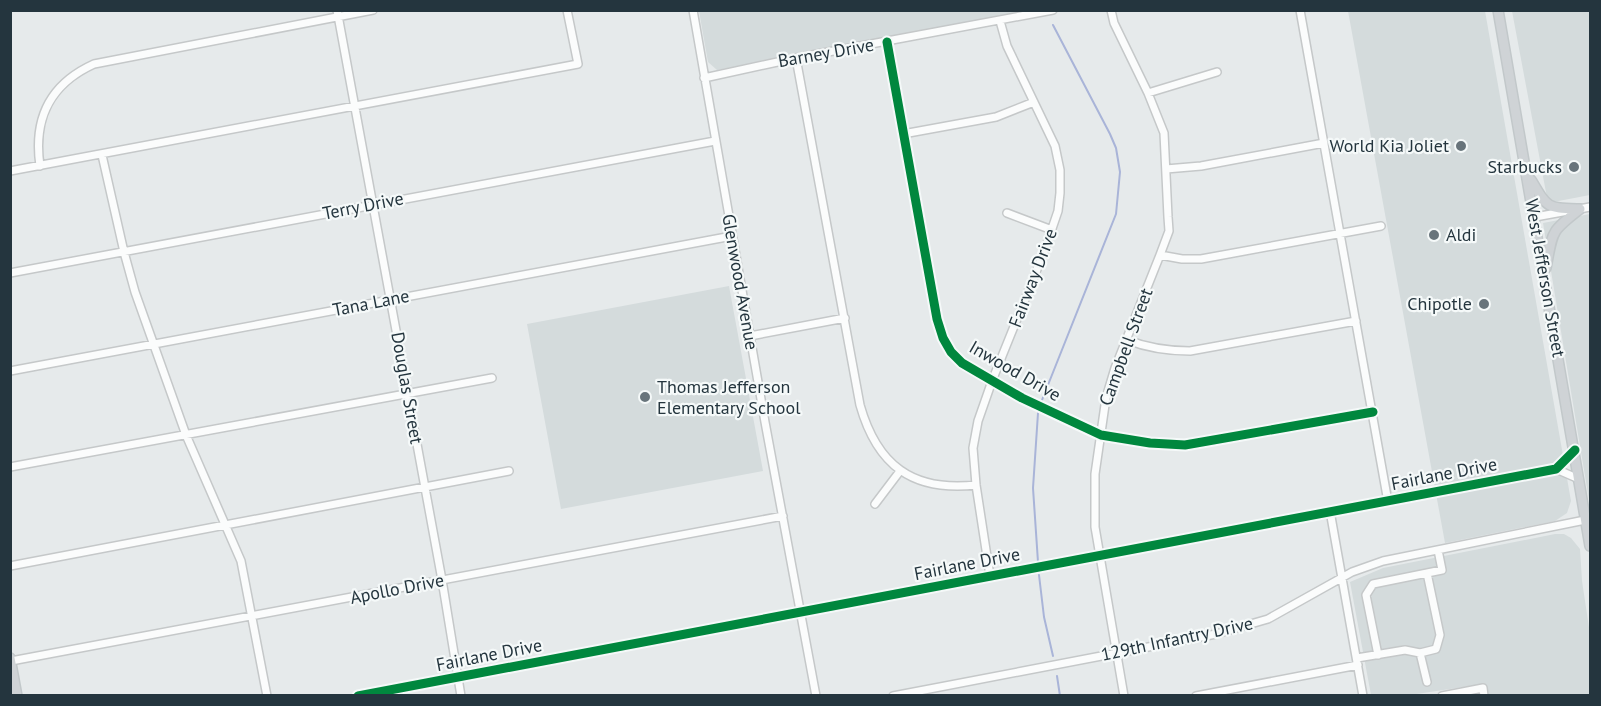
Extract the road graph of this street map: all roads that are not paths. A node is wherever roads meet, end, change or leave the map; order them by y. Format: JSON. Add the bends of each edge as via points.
{"nodes":[{"id":1,"x":373,"y":10,"type":"edge"},
{"id":2,"x":567,"y":10,"type":"edge"},
{"id":3,"x":693,"y":10,"type":"edge"},
{"id":4,"x":1053,"y":10,"type":"edge"},
{"id":5,"x":1111,"y":10,"type":"edge"},
{"id":6,"x":1300,"y":10,"type":"edge"},
{"id":7,"x":1498,"y":10,"type":"edge"},
{"id":8,"x":337,"y":14,"type":"edge"},
{"id":9,"x":1000,"y":21,"type":"junction"},
{"id":10,"x":887,"y":42,"type":"junction"},
{"id":11,"x":796,"y":58,"type":"junction"},
{"id":12,"x":1217,"y":72,"type":"dead end"},
{"id":13,"x":704,"y":78,"type":"junction"},
{"id":14,"x":1148,"y":93,"type":"junction"},
{"id":15,"x":1034,"y":102,"type":"junction"},
{"id":16,"x":355,"y":106,"type":"junction"},
{"id":17,"x":903,"y":134,"type":"junction"},
{"id":18,"x":715,"y":141,"type":"junction"},
{"id":19,"x":1324,"y":143,"type":"junction"},
{"id":20,"x":102,"y":155,"type":"junction"},
{"id":21,"x":40,"y":166,"type":"junction"},
{"id":22,"x":1166,"y":168,"type":"junction"},
{"id":23,"x":10,"y":171,"type":"edge"},
{"id":24,"x":1528,"y":176,"type":"junction"},
{"id":25,"x":373,"y":204,"type":"junction"},
{"id":26,"x":1590,"y":207,"type":"edge"},
{"id":27,"x":1580,"y":209,"type":"junction"},
{"id":28,"x":1007,"y":213,"type":"dead end"},
{"id":29,"x":1535,"y":217,"type":"junction"},
{"id":30,"x":1381,"y":226,"type":"dead end"},
{"id":31,"x":1052,"y":230,"type":"junction"},
{"id":32,"x":1340,"y":234,"type":"junction"},
{"id":33,"x":732,"y":236,"type":"junction"},
{"id":34,"x":123,"y":252,"type":"junction"},
{"id":35,"x":1160,"y":255,"type":"junction"},
{"id":36,"x":10,"y":273,"type":"edge"},
{"id":37,"x":1545,"y":273,"type":"junction"},
{"id":38,"x":391,"y":299,"type":"junction"},
{"id":39,"x":845,"y":318,"type":"junction"},
{"id":40,"x":1356,"y":321,"type":"junction"},
{"id":41,"x":750,"y":336,"type":"junction"},
{"id":42,"x":1126,"y":340,"type":"junction"},
{"id":43,"x":154,"y":345,"type":"junction"},
{"id":44,"x":10,"y":371,"type":"edge"},
{"id":45,"x":492,"y":378,"type":"dead end"},
{"id":46,"x":992,"y":381,"type":"junction"},
{"id":47,"x":408,"y":393,"type":"junction"},
{"id":48,"x":1373,"y":412,"type":"junction"},
{"id":49,"x":186,"y":435,"type":"junction"},
{"id":50,"x":1101,"y":435,"type":"junction"},
{"id":51,"x":1575,"y":450,"type":"junction"},
{"id":52,"x":10,"y":467,"type":"edge"},
{"id":53,"x":1556,"y":469,"type":"junction"},
{"id":54,"x":509,"y":471,"type":"dead end"},
{"id":55,"x":900,"y":471,"type":"junction"},
{"id":56,"x":1579,"y":479,"type":"junction"},
{"id":57,"x":976,"y":485,"type":"junction"},
{"id":58,"x":425,"y":486,"type":"junction"},
{"id":59,"x":1388,"y":502,"type":"junction"},
{"id":60,"x":875,"y":504,"type":"dead end"},
{"id":61,"x":1330,"y":512,"type":"junction"},
{"id":62,"x":783,"y":516,"type":"junction"},
{"id":63,"x":1588,"y":519,"type":"edge"},
{"id":64,"x":225,"y":524,"type":"junction"},
{"id":65,"x":1590,"y":546,"type":"edge"},
{"id":66,"x":1438,"y":550,"type":"junction"},
{"id":67,"x":1100,"y":556,"type":"junction"},
{"id":68,"x":10,"y":566,"type":"edge"},
{"id":69,"x":1427,"y":573,"type":"junction"},
{"id":70,"x":990,"y":576,"type":"junction"},
{"id":71,"x":1343,"y":578,"type":"junction"},
{"id":72,"x":442,"y":580,"type":"junction"},
{"id":73,"x":800,"y":613,"type":"junction"},
{"id":74,"x":252,"y":616,"type":"junction"},
{"id":75,"x":1117,"y":653,"type":"junction"},
{"id":76,"x":1420,"y":653,"type":"junction"},
{"id":77,"x":1378,"y":655,"type":"junction"},
{"id":78,"x":11,"y":660,"type":"edge"},
{"id":79,"x":1358,"y":662,"type":"junction"},
{"id":80,"x":458,"y":677,"type":"junction"},
{"id":81,"x":1427,"y":682,"type":"dead end"},
{"id":82,"x":1223,"y":693,"type":"edge"},
{"id":83,"x":17,"y":696,"type":"edge"},
{"id":84,"x":267,"y":696,"type":"edge"},
{"id":85,"x":358,"y":696,"type":"edge"},
{"id":86,"x":461,"y":696,"type":"edge"},
{"id":87,"x":816,"y":696,"type":"edge"},
{"id":88,"x":892,"y":696,"type":"edge"},
{"id":89,"x":1124,"y":696,"type":"edge"},
{"id":90,"x":1196,"y":696,"type":"edge"},
{"id":91,"x":1363,"y":696,"type":"edge"},
{"id":92,"x":1442,"y":696,"type":"edge"},
{"id":93,"x":1484,"y":696,"type":"edge"}],
"edges":[{"from":1,"to":8,"type":"street"},
{"from":2,"to":16,"type":"street","via":[[578,64]]},
{"from":3,"to":13,"type":"street","name":"Glenwood Avenue"},
{"from":4,"to":9,"type":"street","name":"Barney Drive"},
{"from":5,"to":14,"type":"street","name":"Campbell Street"},
{"from":6,"to":19,"type":"street"},
{"from":7,"to":24,"type":"main road","name":"West Jefferson Street"},
{"from":8,"to":16,"type":"street","name":"Douglas Street"},
{"from":8,"to":21,"type":"street","via":[[94,64],[75,73],[48,102],[38,139]]},
{"from":9,"to":10,"type":"street","name":"Barney Drive"},
{"from":9,"to":15,"type":"street","name":"Fairway Drive","via":[[1007,46]]},
{"from":10,"to":11,"type":"street","name":"Barney Drive"},
{"from":10,"to":17,"type":"street","name":"Inwood Drive"},
{"from":11,"to":13,"type":"street","name":"Barney Drive"},
{"from":11,"to":39,"type":"street"},
{"from":12,"to":14,"type":"street"},
{"from":13,"to":18,"type":"street","name":"Glenwood Avenue"},
{"from":14,"to":22,"type":"street","name":"Campbell Street","via":[[1164,133]]},
{"from":15,"to":17,"type":"street","via":[[996,117]]},
{"from":15,"to":31,"type":"street","name":"Fairway Drive","via":[[1055,146],[1059,170],[1058,211]]},
{"from":16,"to":20,"type":"street"},
{"from":16,"to":25,"type":"street","name":"Douglas Street"},
{"from":17,"to":46,"type":"street","name":"Inwood Drive","via":[[943,338],[962,363]]},
{"from":18,"to":25,"type":"street","name":"Terry Drive"},
{"from":18,"to":33,"type":"street","name":"Glenwood Avenue"},
{"from":19,"to":22,"type":"street","via":[[1201,166]]},
{"from":19,"to":32,"type":"street"},
{"from":20,"to":21,"type":"street"},
{"from":20,"to":34,"type":"street"},
{"from":21,"to":23,"type":"street"},
{"from":22,"to":35,"type":"street","name":"Campbell Street","via":[[1169,231]]},
{"from":24,"to":27,"type":"main road","via":[[1546,204]]},
{"from":24,"to":29,"type":"main road","name":"West Jefferson Street"},
{"from":25,"to":34,"type":"street","name":"Terry Drive"},
{"from":25,"to":38,"type":"street","name":"Douglas Street"},
{"from":26,"to":27,"type":"street"},
{"from":27,"to":29,"type":"street"},
{"from":27,"to":37,"type":"main road","via":[[1553,233]]},
{"from":28,"to":31,"type":"street"},
{"from":29,"to":37,"type":"main road","name":"West Jefferson Street"},
{"from":30,"to":32,"type":"street"},
{"from":31,"to":46,"type":"street","name":"Fairway Drive"},
{"from":32,"to":35,"type":"street","via":[[1201,259]]},
{"from":32,"to":40,"type":"street"},
{"from":33,"to":38,"type":"street","name":"Tana Lane"},
{"from":33,"to":41,"type":"street","name":"Glenwood Avenue"},
{"from":34,"to":36,"type":"street","name":"Terry Drive"},
{"from":34,"to":43,"type":"street"},
{"from":35,"to":42,"type":"street","name":"Campbell Street"},
{"from":37,"to":51,"type":"main road","name":"West Jefferson Street"},
{"from":38,"to":43,"type":"street","name":"Tana Lane"},
{"from":38,"to":47,"type":"street","name":"Douglas Street"},
{"from":39,"to":41,"type":"street"},
{"from":39,"to":55,"type":"street","via":[[865,424],[885,457]]},
{"from":40,"to":42,"type":"street","via":[[1190,351],[1146,348]]},
{"from":40,"to":48,"type":"street"},
{"from":41,"to":62,"type":"street","name":"Glenwood Avenue"},
{"from":42,"to":50,"type":"street","name":"Campbell Street","via":[[1106,398]]},
{"from":43,"to":44,"type":"street","name":"Tana Lane"},
{"from":43,"to":49,"type":"street"},
{"from":45,"to":47,"type":"street"},
{"from":46,"to":50,"type":"street","name":"Inwood Drive"},
{"from":46,"to":57,"type":"street","name":"Fairway Drive","via":[[978,421],[974,448]]},
{"from":47,"to":49,"type":"street"},
{"from":47,"to":58,"type":"street","name":"Douglas Street"},
{"from":48,"to":50,"type":"street","name":"Inwood Drive","via":[[1185,445]]},
{"from":48,"to":59,"type":"street"},
{"from":49,"to":52,"type":"street"},
{"from":49,"to":64,"type":"street"},
{"from":50,"to":67,"type":"street","name":"Campbell Street","via":[[1094,500]]},
{"from":51,"to":53,"type":"street"},
{"from":51,"to":56,"type":"main road","name":"West Jefferson Street"},
{"from":53,"to":56,"type":"street"},
{"from":53,"to":59,"type":"street","name":"Fairlane Drive"},
{"from":54,"to":58,"type":"street"},
{"from":55,"to":57,"type":"street","via":[[937,485]]},
{"from":55,"to":60,"type":"street"},
{"from":56,"to":63,"type":"main road","name":"West Jefferson Street"},
{"from":57,"to":70,"type":"street","name":"Fairway Drive"},
{"from":58,"to":64,"type":"street"},
{"from":58,"to":72,"type":"street","name":"Douglas Street"},
{"from":59,"to":61,"type":"street","name":"Fairlane Drive"},
{"from":61,"to":67,"type":"street","name":"Fairlane Drive"},
{"from":61,"to":71,"type":"street"},
{"from":62,"to":72,"type":"street","name":"Apollo Drive"},
{"from":62,"to":73,"type":"street","name":"Glenwood Avenue"},
{"from":63,"to":65,"type":"main road","name":"West Jefferson Street"},
{"from":63,"to":66,"type":"street","name":"129th Infantry Drive"},
{"from":64,"to":68,"type":"street"},
{"from":64,"to":74,"type":"street","via":[[241,561]]},
{"from":66,"to":69,"type":"street","via":[[1442,570]]},
{"from":66,"to":71,"type":"street","name":"129th Infantry Drive","via":[[1383,561]]},
{"from":67,"to":70,"type":"street","name":"Fairlane Drive"},
{"from":67,"to":75,"type":"street","name":"Campbell Street"},
{"from":69,"to":76,"type":"street","via":[[1440,635],[1436,649]]},
{"from":69,"to":77,"type":"street","via":[[1373,584],[1366,596]]},
{"from":70,"to":73,"type":"street","name":"Fairlane Drive"},
{"from":71,"to":75,"type":"street","name":"129th Infantry Drive","via":[[1268,619],[1216,634]]},
{"from":71,"to":79,"type":"street"},
{"from":72,"to":74,"type":"street","name":"Apollo Drive"},
{"from":72,"to":80,"type":"street","name":"Douglas Street"},
{"from":73,"to":80,"type":"street","name":"Fairlane Drive"},
{"from":73,"to":87,"type":"street","name":"Glenwood Avenue"},
{"from":74,"to":78,"type":"street","name":"Apollo Drive"},
{"from":74,"to":84,"type":"street"},
{"from":75,"to":88,"type":"street","name":"129th Infantry Drive"},
{"from":75,"to":89,"type":"street","name":"Campbell Street"},
{"from":76,"to":77,"type":"street","via":[[1405,650]]},
{"from":76,"to":81,"type":"street"},
{"from":77,"to":79,"type":"street"},
{"from":78,"to":83,"type":"main road"},
{"from":79,"to":82,"type":"street"},
{"from":79,"to":91,"type":"street"},
{"from":80,"to":85,"type":"street","name":"Fairlane Drive"},
{"from":80,"to":86,"type":"street","name":"Douglas Street"},
{"from":82,"to":90,"type":"street"},
{"from":92,"to":93,"type":"street","via":[[1483,688]]}]}
